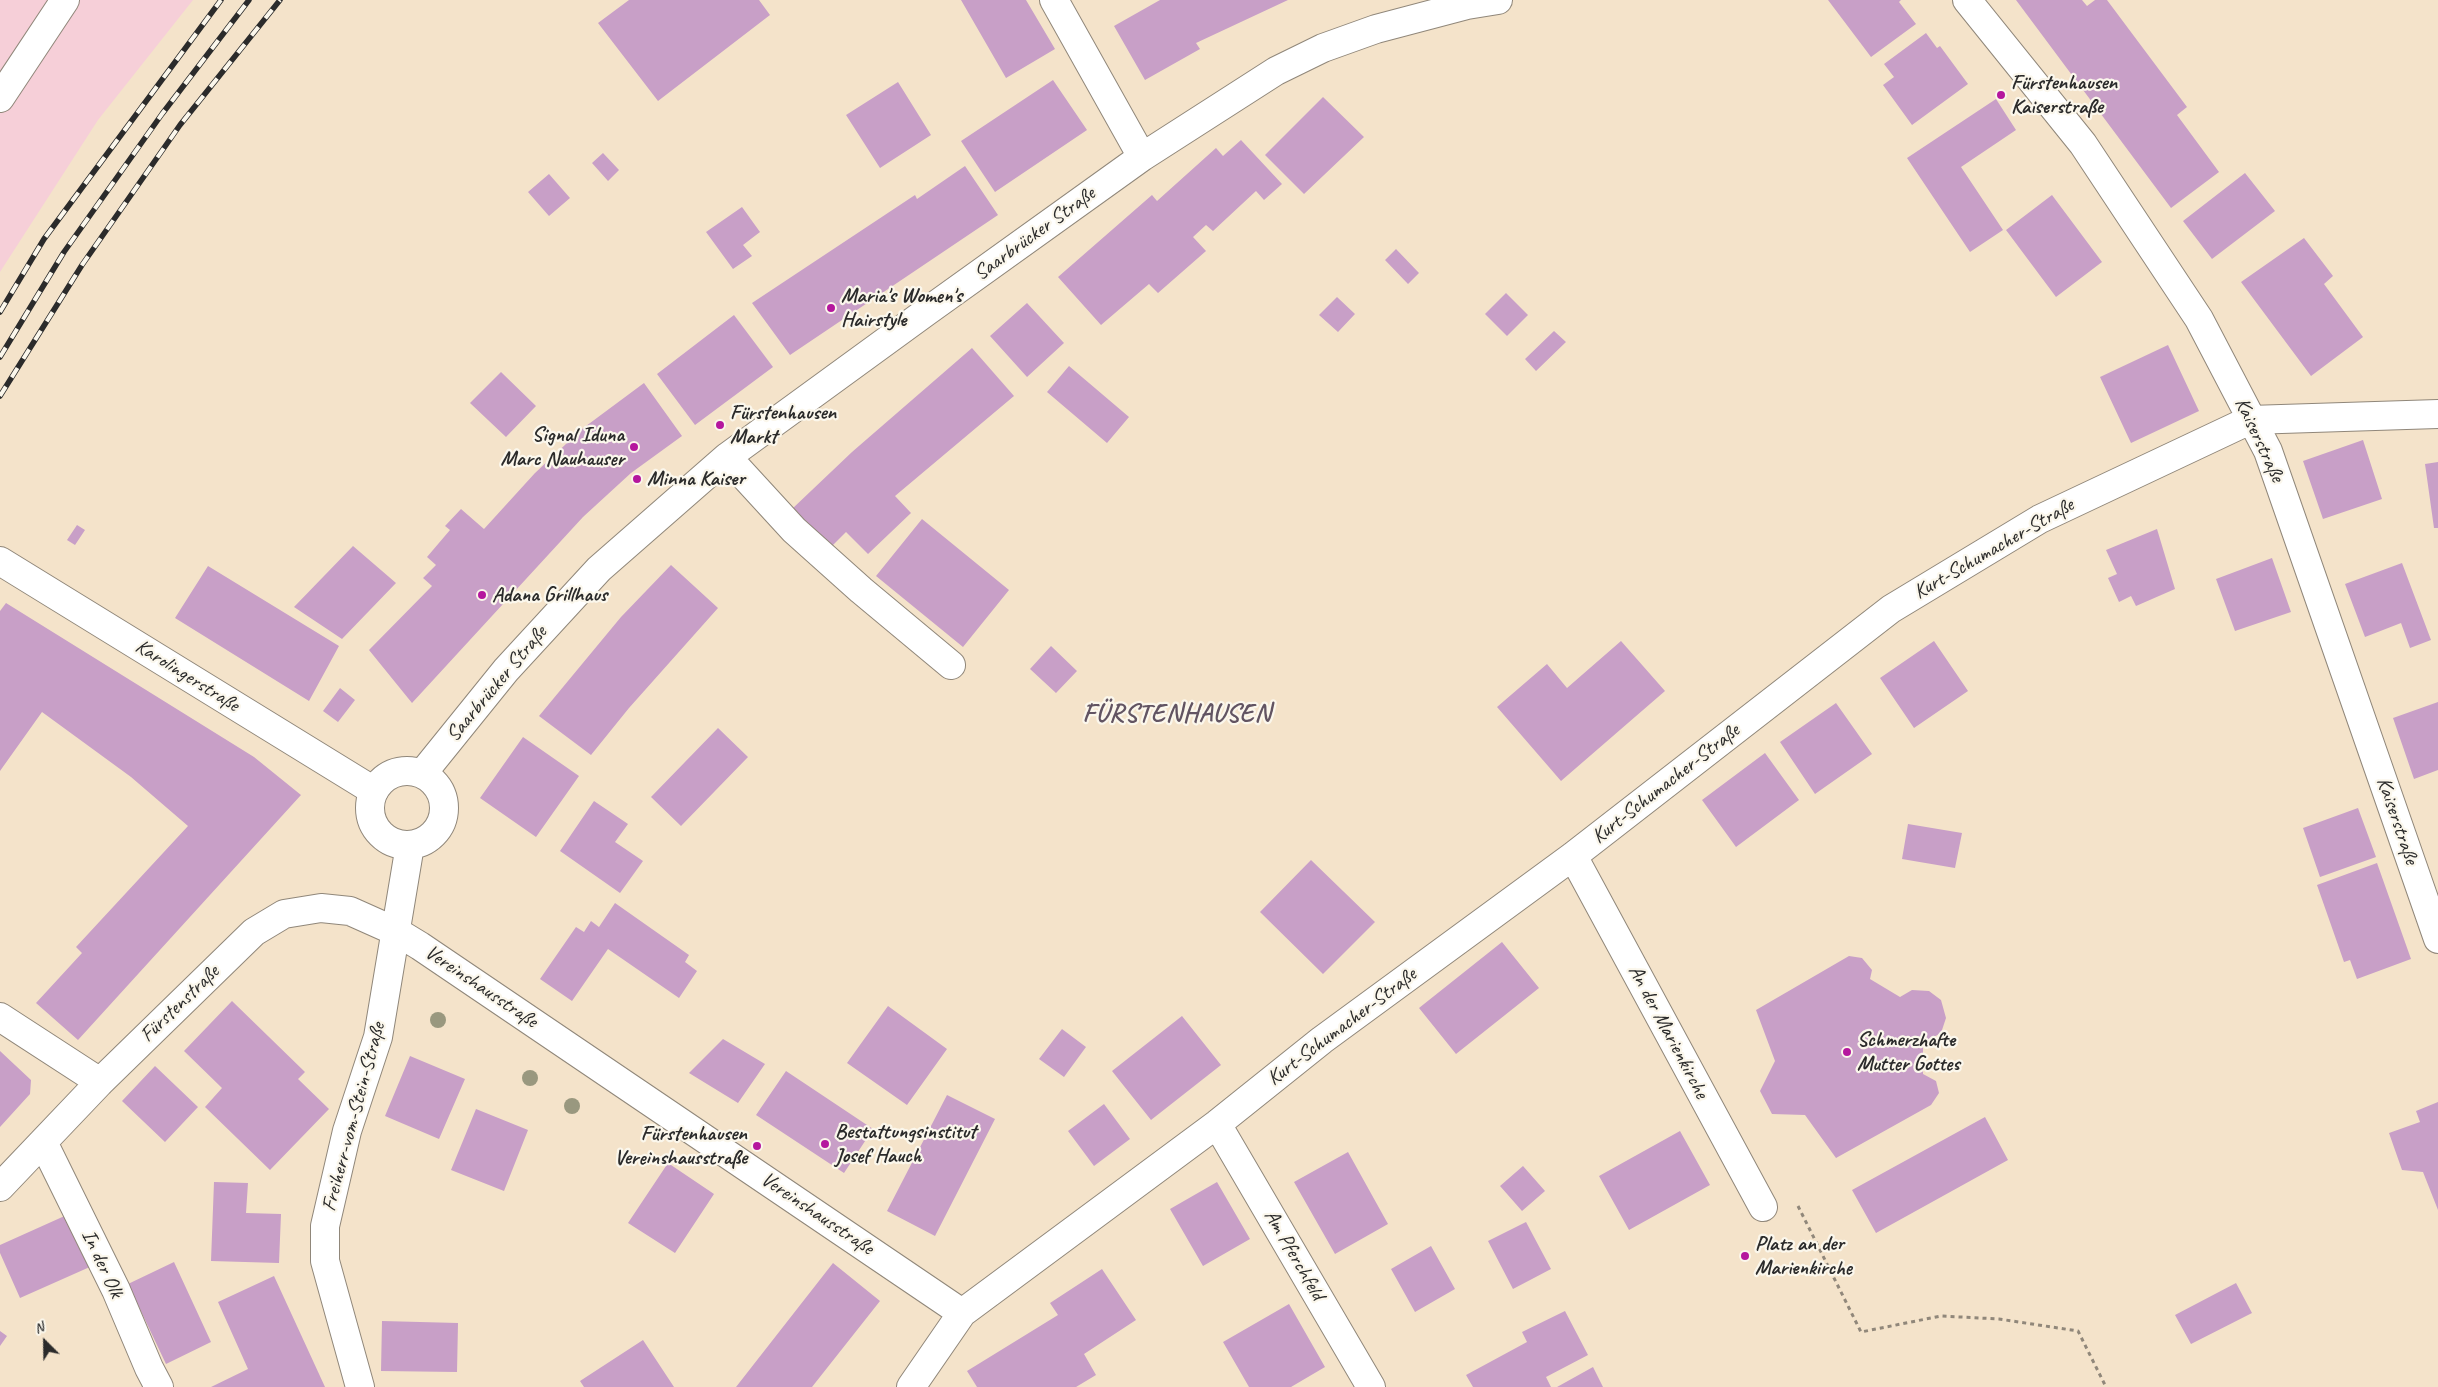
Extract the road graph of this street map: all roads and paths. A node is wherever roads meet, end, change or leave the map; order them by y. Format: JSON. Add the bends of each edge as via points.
{"nodes":[{"id":1,"x":65,"y":0,"type":"edge"},
{"id":2,"x":1054,"y":0,"type":"edge"},
{"id":3,"x":1498,"y":0,"type":"edge"},
{"id":4,"x":1967,"y":0,"type":"edge"},
{"id":5,"x":0,"y":98,"type":"edge"},
{"id":6,"x":1142,"y":157,"type":"junction"},
{"id":7,"x":2438,"y":414,"type":"edge"},
{"id":8,"x":2250,"y":420,"type":"junction"},
{"id":9,"x":727,"y":457,"type":"junction"},
{"id":10,"x":2,"y":567,"type":"edge"},
{"id":11,"x":951,"y":665,"type":"dead end"},
{"id":12,"x":422,"y":774,"type":"junction"},
{"id":13,"x":374,"y":791,"type":"junction"},
{"id":14,"x":410,"y":845,"type":"junction"},
{"id":15,"x":1574,"y":856,"type":"junction"},
{"id":16,"x":397,"y":932,"type":"junction"},
{"id":17,"x":2438,"y":939,"type":"edge"},
{"id":18,"x":0,"y":1017,"type":"edge"},
{"id":19,"x":100,"y":1082,"type":"junction"},
{"id":20,"x":1217,"y":1124,"type":"junction"},
{"id":21,"x":43,"y":1142,"type":"junction"},
{"id":22,"x":0,"y":1187,"type":"edge"},
{"id":23,"x":1763,"y":1207,"type":"joint"},
{"id":24,"x":962,"y":1313,"type":"junction"},
{"id":25,"x":159,"y":1387,"type":"edge"},
{"id":26,"x":360,"y":1387,"type":"edge"},
{"id":27,"x":911,"y":1387,"type":"edge"},
{"id":28,"x":1371,"y":1387,"type":"edge"},
{"id":29,"x":2106,"y":1387,"type":"edge"}],
"edges":[{"from":1,"to":5,"type":"street"},
{"from":2,"to":6,"type":"street"},
{"from":3,"to":6,"type":"street","name":"Saarbrücker Straße","via":[[1376,29],[1323,48],[1276,71]]},
{"from":4,"to":8,"type":"street","name":"Kaiserstraße","via":[[2084,144],[2199,319]]},
{"from":6,"to":9,"type":"street","name":"Saarbrücker Straße"},
{"from":7,"to":8,"type":"street","name":"Kurt-Schumacher-Straße"},
{"from":8,"to":15,"type":"street","name":"Kurt-Schumacher-Straße","via":[[2040,519],[1891,609]]},
{"from":8,"to":17,"type":"street","name":"Kaiserstraße","via":[[2268,451]]},
{"from":9,"to":11,"type":"street","via":[[801,537]]},
{"from":9,"to":12,"type":"street","name":"Saarbrücker Straße","via":[[599,569],[506,670]]},
{"from":10,"to":13,"type":"street","name":"Karolingerstraße"},
{"from":12,"to":13,"type":"street","via":[[411,771],[389,775]]},
{"from":12,"to":14,"type":"street","via":[[440,790],[444,814],[432,835]]},
{"from":13,"to":14,"type":"street","via":[[370,813],[377,828],[388,840]]},
{"from":14,"to":16,"type":"street","name":"Freiherr-vom-Stein-Straße"},
{"from":15,"to":20,"type":"street","name":"Kurt-Schumacher-Straße","via":[[1322,1040]]},
{"from":15,"to":23,"type":"street","name":"An der Marienkirche"},
{"from":16,"to":19,"type":"street","name":"Fürstenstraße","via":[[350,911],[321,908],[284,914],[254,932]]},
{"from":16,"to":24,"type":"street","name":"Vereinshausstraße"},
{"from":16,"to":26,"type":"street","name":"Freiherr-vom-Stein-Straße","via":[[378,1037],[347,1131],[325,1226],[325,1261]]},
{"from":18,"to":19,"type":"street"},
{"from":19,"to":21,"type":"street","name":"Fürstenstraße"},
{"from":20,"to":24,"type":"street","name":"Kurt-Schumacher-Straße"},
{"from":20,"to":28,"type":"street","name":"Am Pferchfeld"},
{"from":21,"to":22,"type":"street","name":"Fürstenstraße"},
{"from":21,"to":25,"type":"street","name":"In der Olk","via":[[116,1290]]},
{"from":23,"to":29,"type":"path","via":[[1792,1193],[1861,1332],[1941,1316],[1999,1319],[2078,1331]]},
{"from":24,"to":27,"type":"street"}]}
